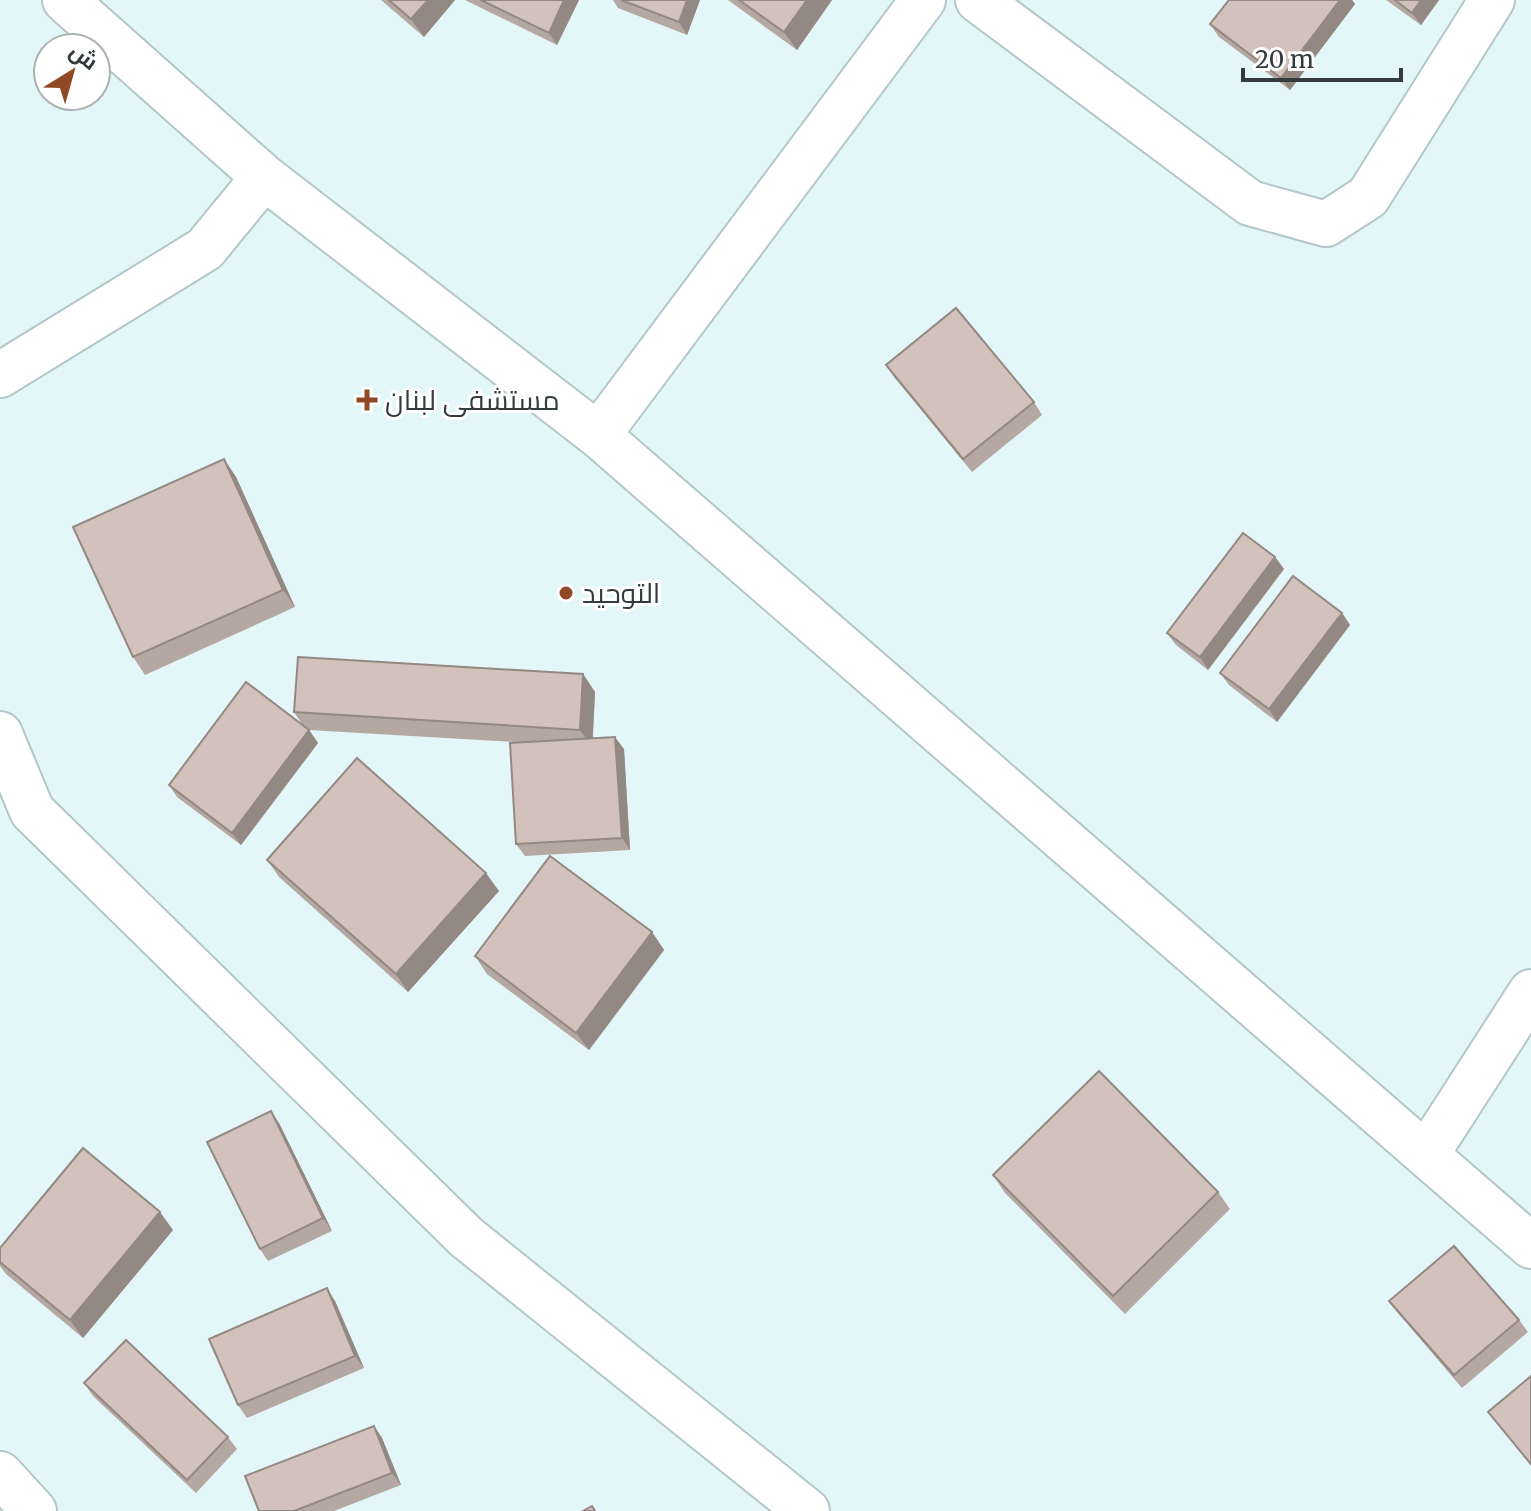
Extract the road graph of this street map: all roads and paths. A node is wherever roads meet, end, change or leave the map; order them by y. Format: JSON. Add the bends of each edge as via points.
{"nodes":[{"id":1,"x":65,"y":0,"type":"edge"},
{"id":2,"x":923,"y":0,"type":"edge"},
{"id":3,"x":978,"y":0,"type":"edge"},
{"id":4,"x":1492,"y":0,"type":"edge"},
{"id":5,"x":264,"y":177,"type":"junction"},
{"id":6,"x":0,"y":375,"type":"edge"},
{"id":7,"x":598,"y":435,"type":"junction"},
{"id":8,"x":0,"y":734,"type":"edge"},
{"id":9,"x":1531,"y":992,"type":"edge"},
{"id":10,"x":1426,"y":1155,"type":"junction"},
{"id":11,"x":1531,"y":1246,"type":"edge"},
{"id":12,"x":0,"y":1474,"type":"edge"},
{"id":13,"x":34,"y":1511,"type":"edge"},
{"id":14,"x":807,"y":1511,"type":"edge"}],
"edges":[{"from":1,"to":5,"type":"street"},
{"from":2,"to":7,"type":"street"},
{"from":3,"to":4,"type":"street","via":[[1250,203],[1326,224],[1368,197]]},
{"from":5,"to":6,"type":"street","via":[[205,249]]},
{"from":5,"to":7,"type":"street"},
{"from":7,"to":10,"type":"street"},
{"from":8,"to":14,"type":"street","via":[[32,811],[466,1237]]},
{"from":9,"to":10,"type":"street"},
{"from":10,"to":11,"type":"street"},
{"from":12,"to":13,"type":"street"}]}
